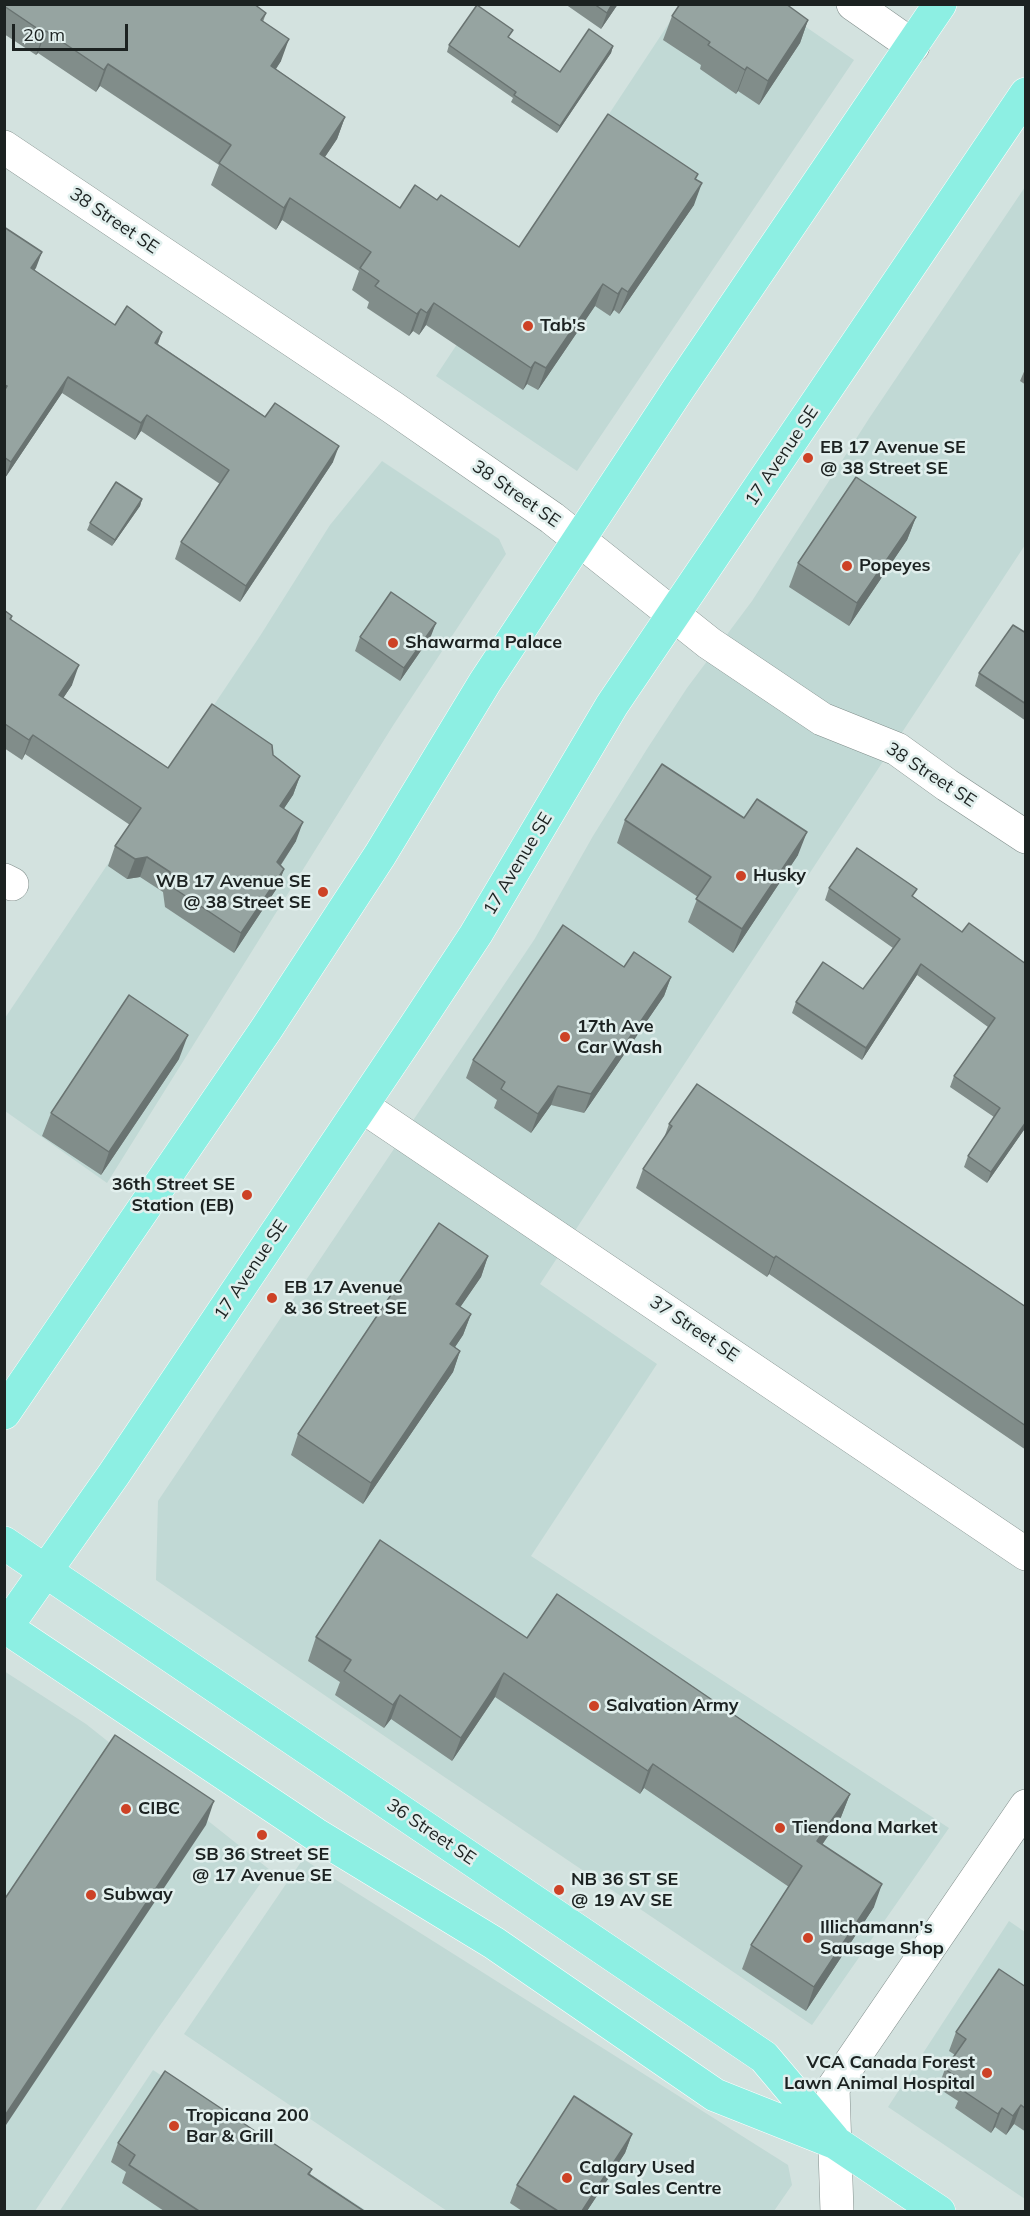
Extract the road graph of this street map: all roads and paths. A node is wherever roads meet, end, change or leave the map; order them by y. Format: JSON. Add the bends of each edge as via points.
{"nodes":[{"id":1,"x":853,"y":4,"type":"edge"},
{"id":2,"x":940,"y":4,"type":"edge"},
{"id":3,"x":913,"y":46,"type":"junction"},
{"id":4,"x":1021,"y":110,"type":"edge"},
{"id":5,"x":4,"y":147,"type":"edge"},
{"id":6,"x":580,"y":540,"type":"junction"},
{"id":7,"x":674,"y":615,"type":"junction"},
{"id":8,"x":1026,"y":837,"type":"edge"},
{"id":9,"x":362,"y":1106,"type":"junction"},
{"id":10,"x":4,"y":1413,"type":"edge"},
{"id":11,"x":4,"y":1544,"type":"edge"},
{"id":12,"x":1026,"y":1554,"type":"edge"},
{"id":13,"x":45,"y":1571,"type":"junction"},
{"id":14,"x":5,"y":1628,"type":"edge"},
{"id":15,"x":1026,"y":1806,"type":"edge"},
{"id":16,"x":836,"y":2143,"type":"junction"},
{"id":17,"x":837,"y":2211,"type":"edge"},
{"id":18,"x":939,"y":2211,"type":"edge"}],
"edges":[{"from":1,"to":3,"type":"street"},
{"from":2,"to":3,"type":"main road"},
{"from":3,"to":6,"type":"main road"},
{"from":4,"to":7,"type":"main road","name":"17 Avenue SE"},
{"from":5,"to":6,"type":"street","name":"38 Street SE","via":[[392,407]]},
{"from":6,"to":7,"type":"street","name":"38 Street SE"},
{"from":6,"to":10,"type":"main road","via":[[455,729],[300,979]]},
{"from":7,"to":8,"type":"street","name":"38 Street SE","via":[[822,719],[897,748]]},
{"from":7,"to":9,"type":"main road","name":"17 Avenue SE","via":[[612,705],[476,934]]},
{"from":9,"to":12,"type":"street","name":"37 Street SE"},
{"from":9,"to":13,"type":"main road","name":"17 Avenue SE"},
{"from":11,"to":13,"type":"main road","name":"36 Street SE"},
{"from":13,"to":14,"type":"main road","name":"17 Avenue SE"},
{"from":13,"to":16,"type":"main road","name":"36 Street SE","via":[[764,2057]]},
{"from":14,"to":16,"type":"main road","name":"36 Street SE","via":[[315,1834],[494,1943],[715,2095]]},
{"from":15,"to":16,"type":"street","via":[[833,2088]]},
{"from":16,"to":17,"type":"street"},
{"from":16,"to":18,"type":"main road","name":"36 Street SE"}]}
